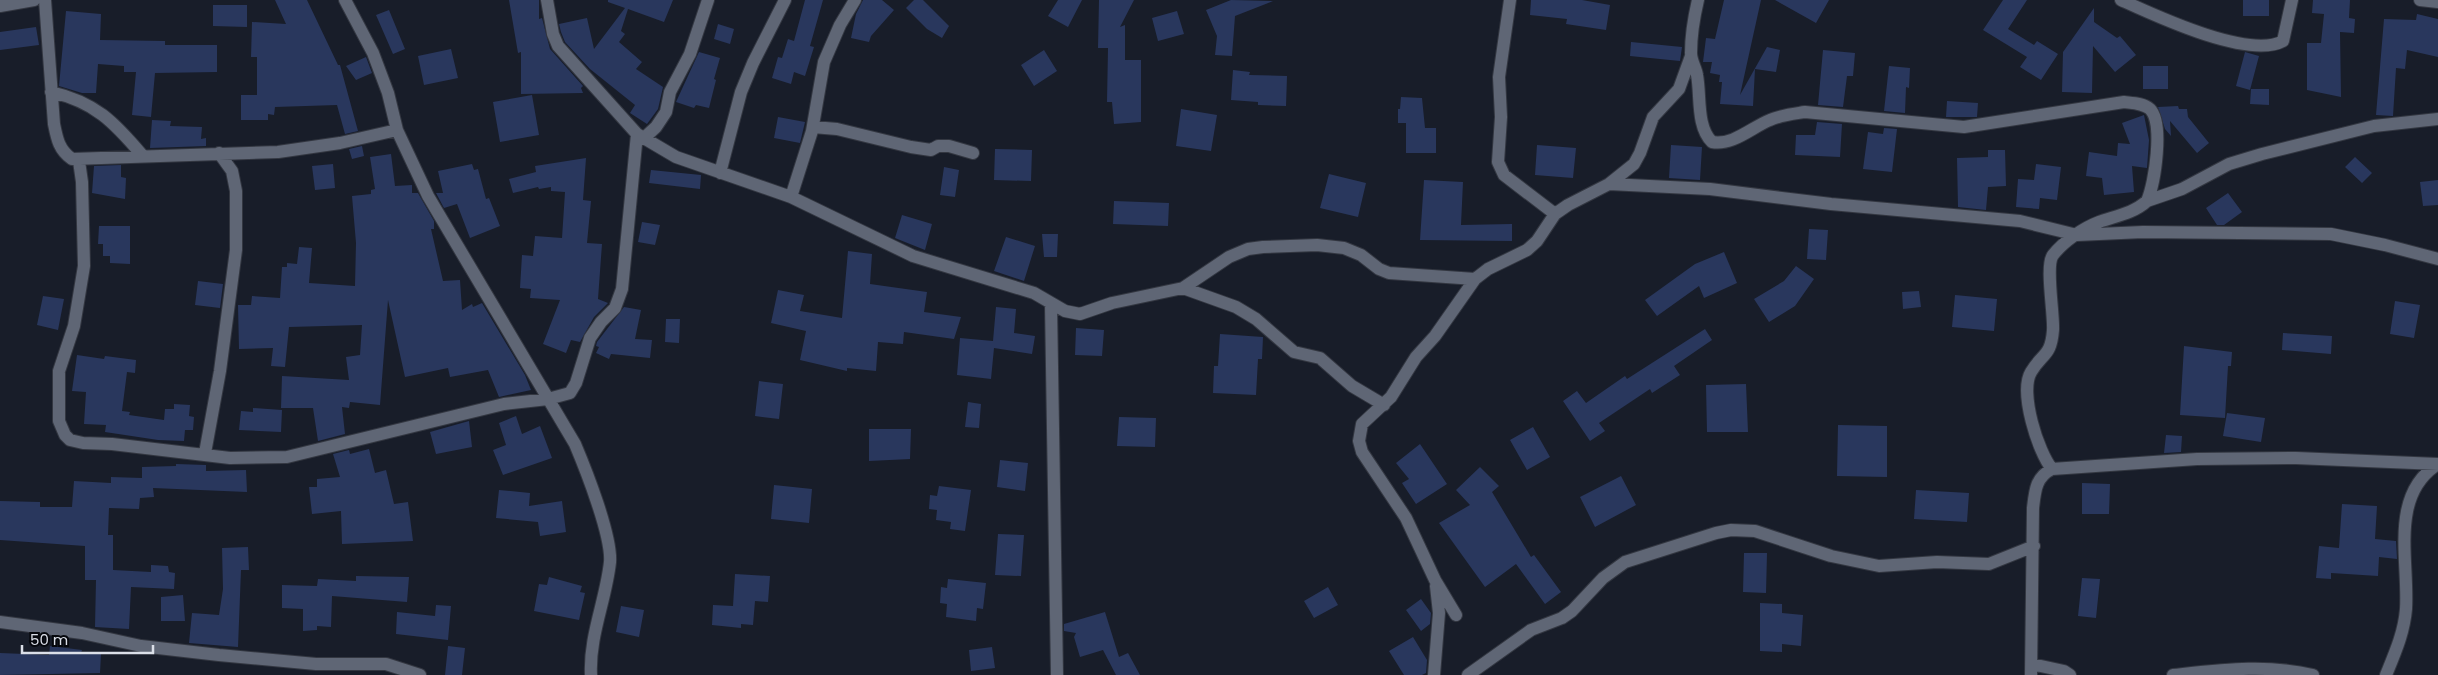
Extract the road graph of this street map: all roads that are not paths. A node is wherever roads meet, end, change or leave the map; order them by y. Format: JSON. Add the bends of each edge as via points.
{"nodes":[{"id":1,"x":34,"y":0,"type":"edge"},
{"id":2,"x":45,"y":0,"type":"edge"},
{"id":3,"x":345,"y":0,"type":"edge"},
{"id":4,"x":547,"y":0,"type":"edge"},
{"id":5,"x":708,"y":0,"type":"edge"},
{"id":6,"x":785,"y":0,"type":"edge"},
{"id":7,"x":855,"y":0,"type":"edge"},
{"id":8,"x":1510,"y":0,"type":"edge"},
{"id":9,"x":1698,"y":0,"type":"edge"},
{"id":10,"x":2121,"y":0,"type":"edge"},
{"id":11,"x":2292,"y":0,"type":"edge"},
{"id":12,"x":2420,"y":0,"type":"edge"},
{"id":13,"x":2438,"y":2,"type":"edge"},
{"id":14,"x":0,"y":6,"type":"edge"},
{"id":15,"x":1691,"y":56,"type":"junction"},
{"id":16,"x":51,"y":92,"type":"junction"},
{"id":17,"x":2438,"y":119,"type":"edge"},
{"id":18,"x":813,"y":127,"type":"junction"},
{"id":19,"x":397,"y":130,"type":"junction"},
{"id":20,"x":640,"y":136,"type":"junction"},
{"id":21,"x":219,"y":153,"type":"junction"},
{"id":22,"x":973,"y":153,"type":"dead end"},
{"id":23,"x":142,"y":155,"type":"junction"},
{"id":24,"x":79,"y":161,"type":"junction"},
{"id":25,"x":720,"y":173,"type":"junction"},
{"id":26,"x":1609,"y":184,"type":"junction"},
{"id":27,"x":792,"y":197,"type":"junction"},
{"id":28,"x":2147,"y":201,"type":"junction"},
{"id":29,"x":1555,"y":214,"type":"junction"},
{"id":30,"x":2077,"y":235,"type":"junction"},
{"id":31,"x":2438,"y":259,"type":"edge"},
{"id":32,"x":1475,"y":279,"type":"junction"},
{"id":33,"x":1183,"y":288,"type":"junction"},
{"id":34,"x":1051,"y":305,"type":"junction"},
{"id":35,"x":548,"y":399,"type":"junction"},
{"id":36,"x":1384,"y":406,"type":"junction"},
{"id":37,"x":205,"y":453,"type":"junction"},
{"id":38,"x":2438,"y":464,"type":"edge"},
{"id":39,"x":2052,"y":469,"type":"junction"},
{"id":40,"x":2034,"y":546,"type":"junction"},
{"id":41,"x":1435,"y":580,"type":"junction"},
{"id":42,"x":1456,"y":615,"type":"dead end"},
{"id":43,"x":0,"y":622,"type":"edge"},
{"id":44,"x":2031,"y":669,"type":"edge"},
{"id":45,"x":420,"y":675,"type":"edge"},
{"id":46,"x":591,"y":675,"type":"edge"},
{"id":47,"x":1057,"y":675,"type":"edge"},
{"id":48,"x":1434,"y":675,"type":"edge"},
{"id":49,"x":1468,"y":675,"type":"edge"},
{"id":50,"x":2070,"y":675,"type":"edge"},
{"id":51,"x":2173,"y":675,"type":"edge"},
{"id":52,"x":2313,"y":675,"type":"edge"},
{"id":53,"x":2386,"y":675,"type":"edge"}],
"edges":[{"from":1,"to":14,"type":"street"},
{"from":2,"to":16,"type":"street"},
{"from":3,"to":19,"type":"street","via":[[373,53]]},
{"from":4,"to":20,"type":"street","via":[[558,46]]},
{"from":5,"to":20,"type":"street","via":[[690,54],[670,92],[666,112],[656,127]]},
{"from":6,"to":25,"type":"street","via":[[741,92]]},
{"from":7,"to":18,"type":"street","via":[[824,62]]},
{"from":8,"to":29,"type":"street","via":[[1499,77],[1498,162],[1504,175]]},
{"from":9,"to":15,"type":"street"},
{"from":10,"to":11,"type":"street","via":[[2194,32],[2260,44],[2283,41]]},
{"from":12,"to":13,"type":"street"},
{"from":15,"to":26,"type":"street","via":[[1679,89],[1652,116],[1637,159]]},
{"from":15,"to":28,"type":"street","via":[[1698,76],[1704,126],[1709,139],[1716,142],[1737,138],[1784,115],[1804,112],[1964,127],[2124,102],[2147,106],[2158,124]]},
{"from":16,"to":23,"type":"street","via":[[73,97],[113,122]]},
{"from":16,"to":24,"type":"street","via":[[58,144],[65,154]]},
{"from":17,"to":28,"type":"street","via":[[2374,126],[2262,154],[2229,164],[2182,189]]},
{"from":18,"to":22,"type":"street","via":[[837,129],[911,147],[930,150],[949,146]]},
{"from":18,"to":27,"type":"street"},
{"from":19,"to":21,"type":"street","via":[[309,149]]},
{"from":19,"to":35,"type":"street","via":[[428,196]]},
{"from":20,"to":25,"type":"street","via":[[676,157]]},
{"from":20,"to":35,"type":"street","via":[[622,289],[614,308],[590,338],[574,388],[570,393]]},
{"from":21,"to":23,"type":"street"},
{"from":21,"to":37,"type":"street","via":[[232,171],[236,191],[236,250]]},
{"from":23,"to":24,"type":"street"},
{"from":24,"to":37,"type":"street","via":[[84,266],[74,326],[59,371],[61,429],[76,442]]},
{"from":25,"to":27,"type":"street"},
{"from":26,"to":29,"type":"street"},
{"from":26,"to":30,"type":"street","via":[[1710,189],[2020,221]]},
{"from":27,"to":34,"type":"street","via":[[913,256],[1007,283],[1034,293]]},
{"from":28,"to":30,"type":"street","via":[[2136,210],[2096,223]]},
{"from":29,"to":32,"type":"street","via":[[1527,250]]},
{"from":30,"to":31,"type":"street","via":[[2143,232],[2330,234],[2385,244]]},
{"from":30,"to":39,"type":"street","via":[[2063,244],[2051,259],[2052,344],[2028,380],[2034,433]]},
{"from":32,"to":33,"type":"street","via":[[1389,273],[1353,251],[1317,245],[1248,249],[1228,257]]},
{"from":32,"to":36,"type":"street"},
{"from":33,"to":34,"type":"street","via":[[1112,303],[1080,314]]},
{"from":33,"to":36,"type":"street","via":[[1236,307],[1256,319],[1294,352],[1320,358],[1352,386]]},
{"from":34,"to":47,"type":"street"},
{"from":35,"to":37,"type":"street","via":[[504,404],[287,457],[250,459]]},
{"from":35,"to":46,"type":"street","via":[[581,457],[610,546]]},
{"from":36,"to":41,"type":"street","via":[[1362,424],[1360,447],[1406,518]]},
{"from":38,"to":39,"type":"street","via":[[2296,458],[2196,459]]},
{"from":38,"to":53,"type":"street","via":[[2418,480],[2408,503],[2405,618],[2402,637]]},
{"from":39,"to":40,"type":"street","via":[[2035,486]]},
{"from":40,"to":44,"type":"street"},
{"from":40,"to":49,"type":"street","via":[[1989,564],[1937,562],[1879,566],[1823,554],[1755,531],[1730,530],[1626,562],[1603,578],[1572,611],[1531,630]]},
{"from":41,"to":42,"type":"street"},
{"from":41,"to":48,"type":"street","via":[[1439,613]]},
{"from":43,"to":45,"type":"street","via":[[82,633],[141,646],[220,655],[316,664],[386,664]]},
{"from":44,"to":50,"type":"street","via":[[2064,671]]},
{"from":51,"to":52,"type":"street","via":[[2249,668],[2291,670]]}]}
